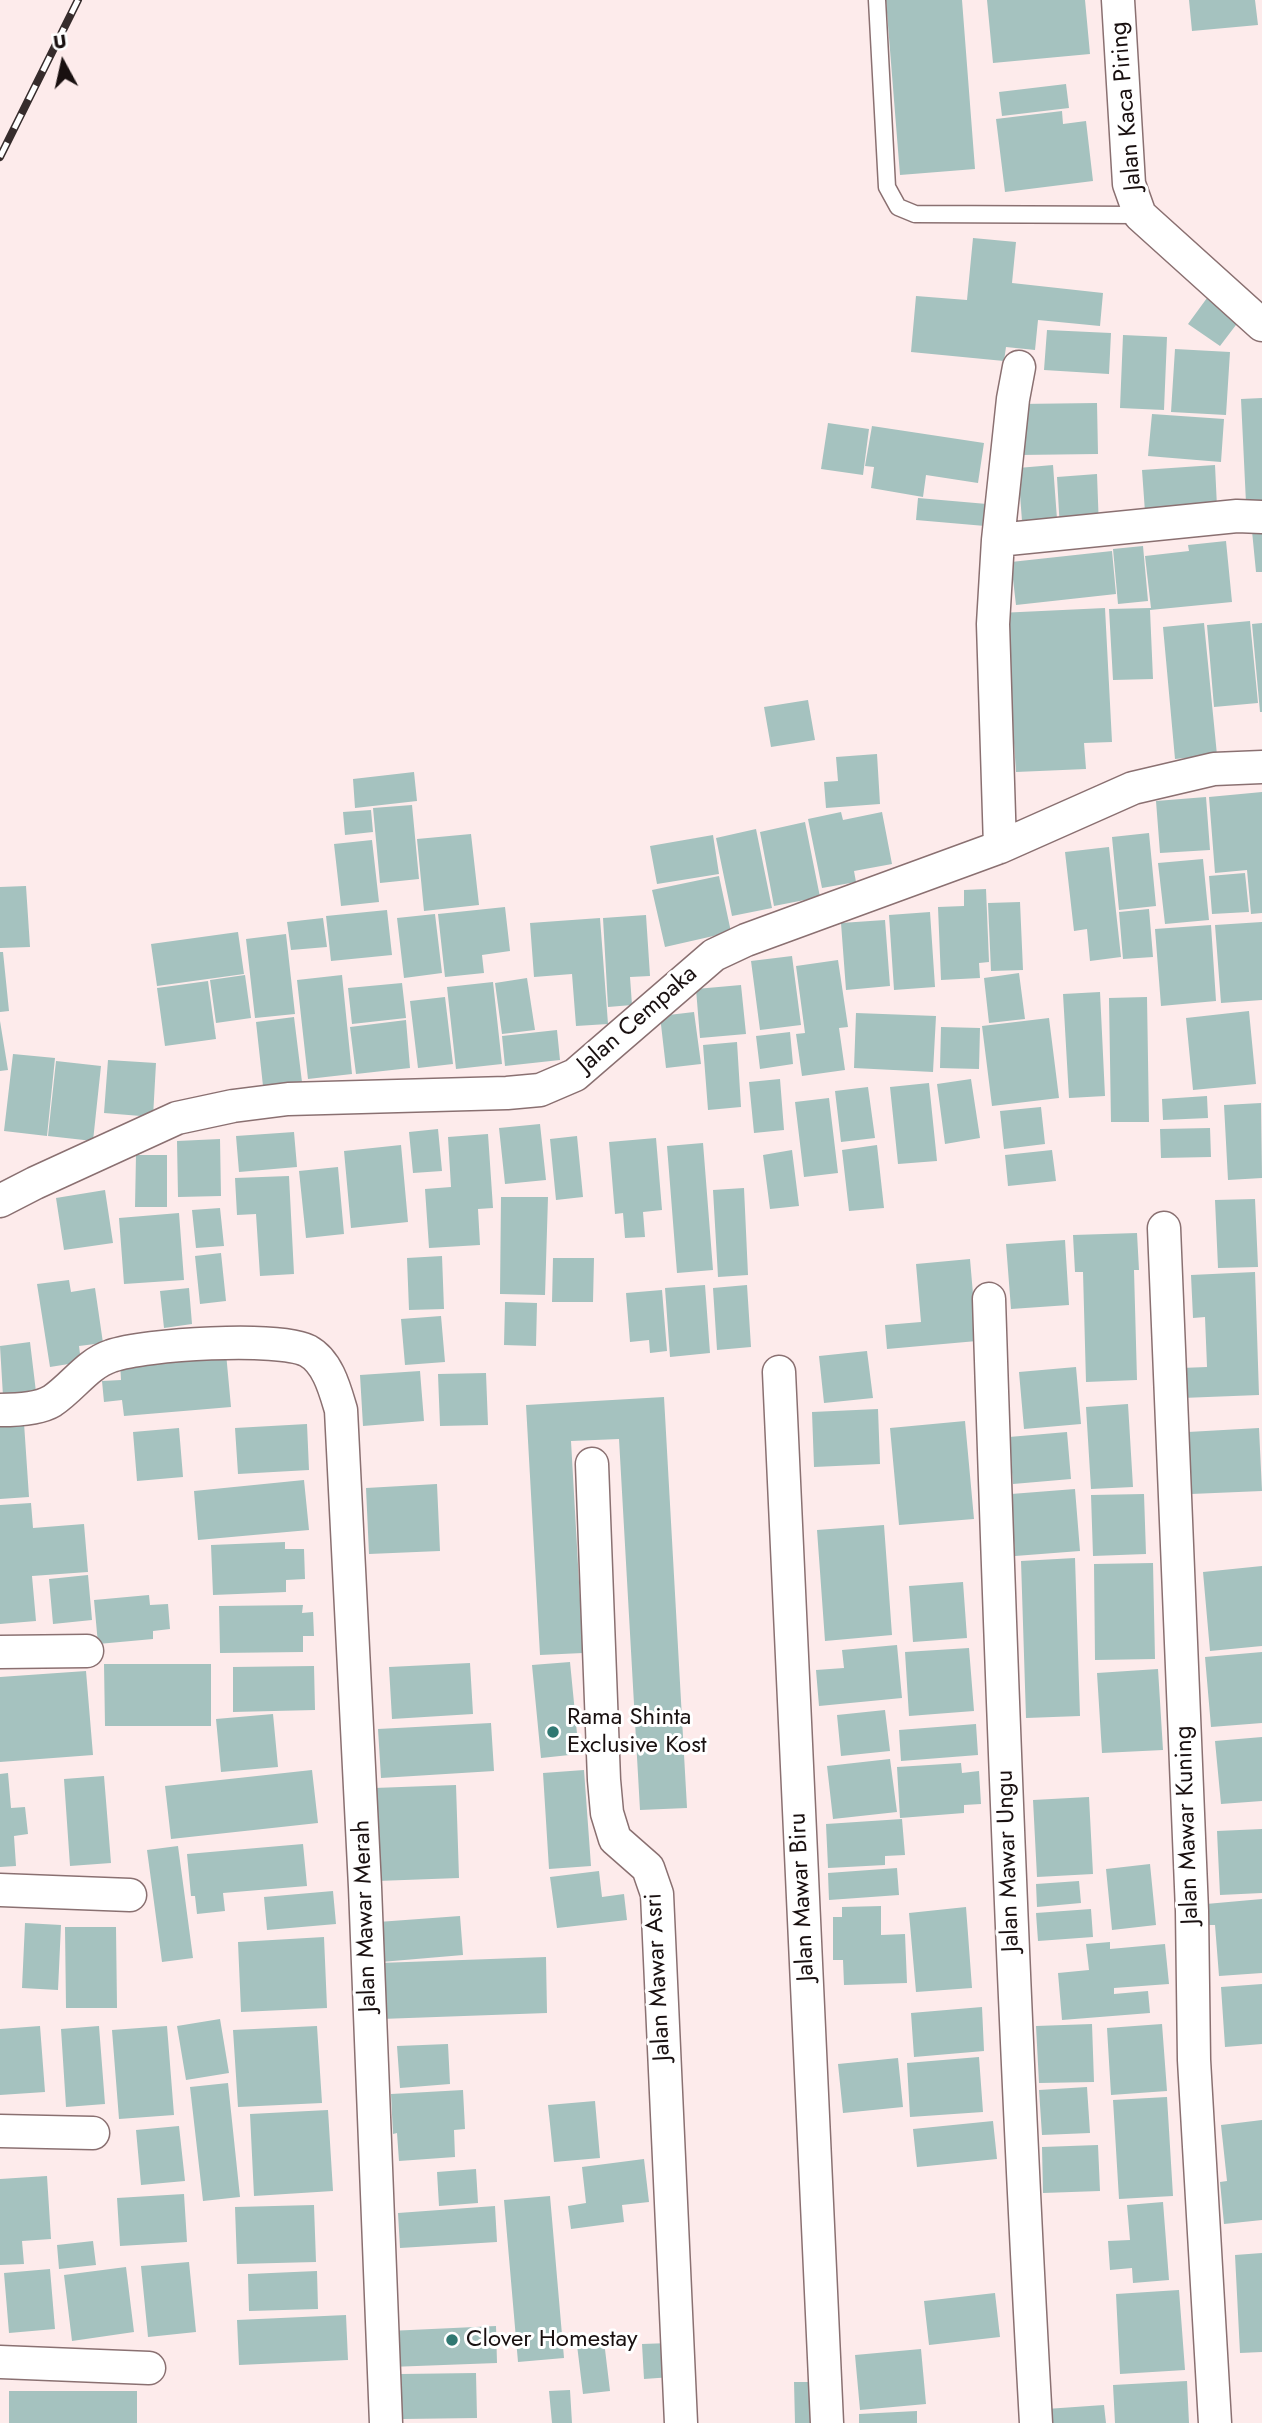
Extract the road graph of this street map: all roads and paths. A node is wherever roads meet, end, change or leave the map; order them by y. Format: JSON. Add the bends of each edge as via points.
{"nodes":[{"id":1,"x":877,"y":0,"type":"edge"},
{"id":2,"x":1118,"y":0,"type":"edge"},
{"id":3,"x":1140,"y":215,"type":"junction"},
{"id":4,"x":1262,"y":325,"type":"edge"},
{"id":5,"x":1019,"y":367,"type":"dead end"},
{"id":6,"x":1262,"y":517,"type":"edge"},
{"id":7,"x":998,"y":540,"type":"junction"},
{"id":8,"x":1262,"y":767,"type":"edge"},
{"id":9,"x":1000,"y":847,"type":"junction"},
{"id":10,"x":0,"y":1201,"type":"edge"},
{"id":11,"x":1164,"y":1227,"type":"dead end"},
{"id":12,"x":989,"y":1299,"type":"dead end"},
{"id":13,"x":779,"y":1372,"type":"dead end"},
{"id":14,"x":0,"y":1410,"type":"edge"},
{"id":15,"x":592,"y":1464,"type":"dead end"},
{"id":16,"x":87,"y":1651,"type":"dead end"},
{"id":17,"x":0,"y":1652,"type":"edge"},
{"id":18,"x":0,"y":1890,"type":"edge"},
{"id":19,"x":130,"y":1895,"type":"dead end"},
{"id":20,"x":0,"y":2131,"type":"edge"},
{"id":21,"x":93,"y":2133,"type":"dead end"},
{"id":22,"x":0,"y":2362,"type":"edge"},
{"id":23,"x":149,"y":2368,"type":"dead end"},
{"id":24,"x":386,"y":2423,"type":"edge"},
{"id":25,"x":681,"y":2423,"type":"edge"},
{"id":26,"x":827,"y":2423,"type":"edge"},
{"id":27,"x":1037,"y":2423,"type":"edge"},
{"id":28,"x":1215,"y":2423,"type":"edge"}],
"edges":[{"from":1,"to":3,"type":"lane","via":[[887,187],[898,207],[915,214]]},
{"from":2,"to":3,"type":"street","name":"Jalan Kaca Piring","via":[[1129,184]]},
{"from":3,"to":4,"type":"street","name":"Jalan Kaca Piring"},
{"from":5,"to":7,"type":"street"},
{"from":6,"to":7,"type":"street"},
{"from":7,"to":9,"type":"street","via":[[993,624]]},
{"from":8,"to":9,"type":"street","name":"Jalan Cempaka","via":[[1214,769],[1133,788]]},
{"from":9,"to":10,"type":"street","name":"Jalan Cempaka","via":[[714,955],[575,1075],[540,1090],[288,1099],[233,1106],[177,1118]]},
{"from":11,"to":28,"type":"street","name":"Jalan Mawar Kuning","via":[[1194,2060]]},
{"from":12,"to":27,"type":"street","name":"Jalan Mawar Ungu","via":[[1000,1672]]},
{"from":13,"to":26,"type":"street","name":"Jalan Mawar Biru"},
{"from":14,"to":24,"type":"street","name":"Jalan Mawar Merah","via":[[51,1402],[90,1367],[133,1350],[229,1342],[293,1346],[310,1352],[331,1377],[341,1410]]},
{"from":15,"to":25,"type":"street","name":"Jalan Mawar Asri","via":[[607,1813],[615,1839],[648,1868],[657,1894]]},
{"from":16,"to":17,"type":"street"},
{"from":18,"to":19,"type":"street"},
{"from":20,"to":21,"type":"street"},
{"from":22,"to":23,"type":"street"}]}
